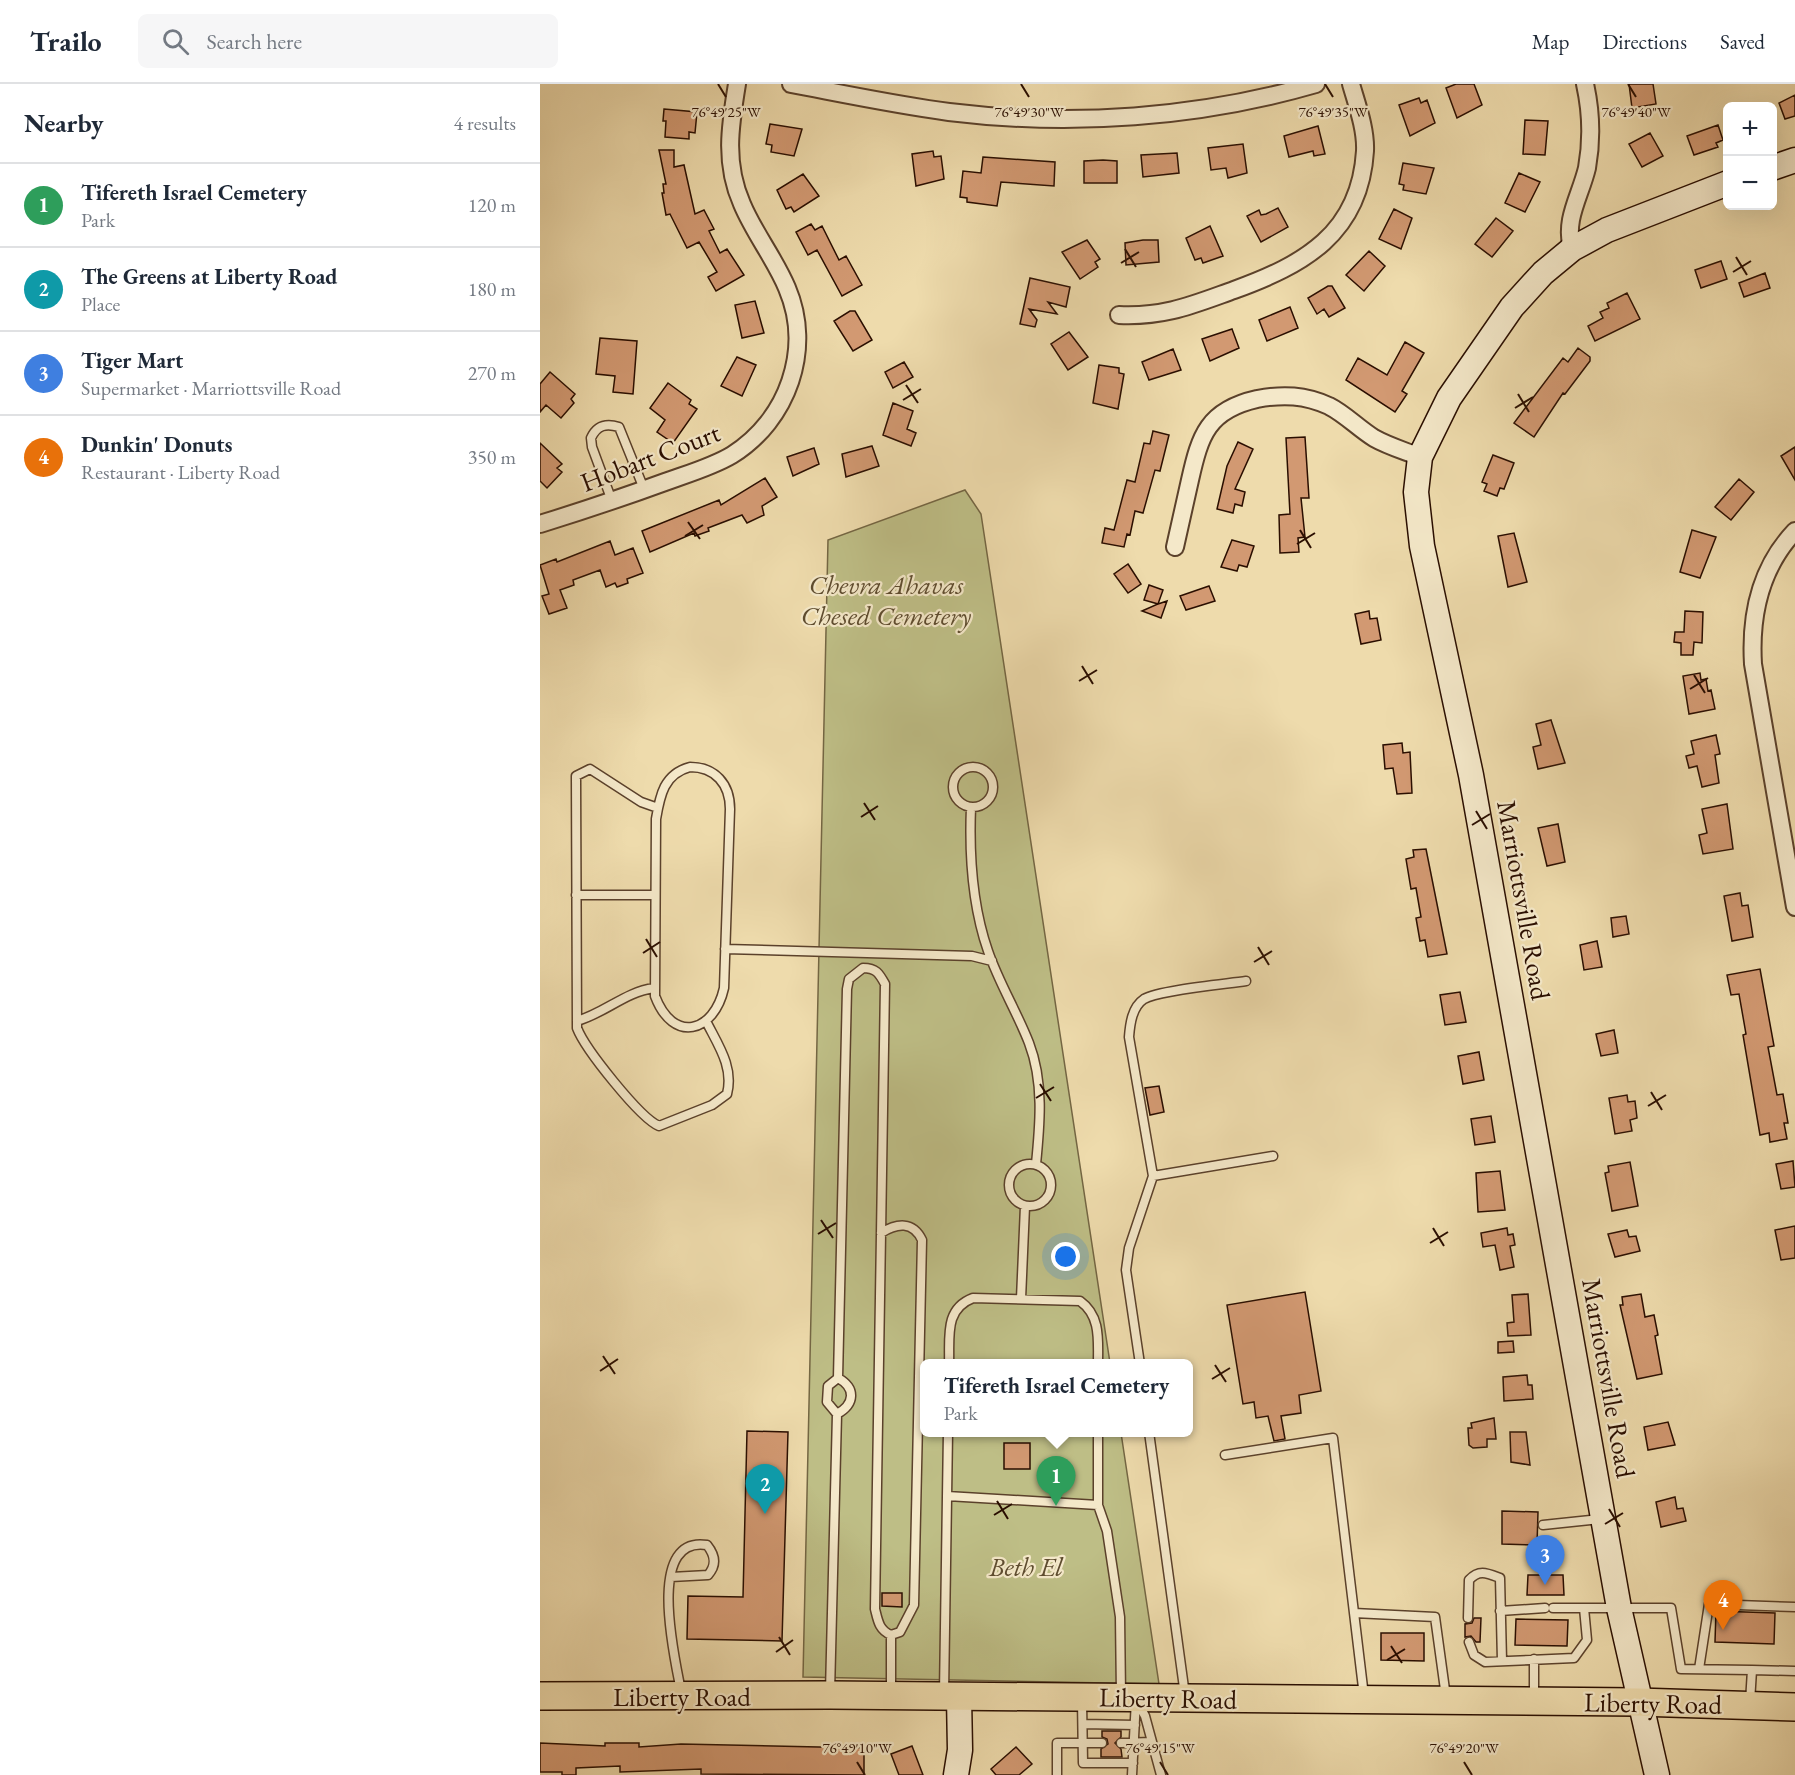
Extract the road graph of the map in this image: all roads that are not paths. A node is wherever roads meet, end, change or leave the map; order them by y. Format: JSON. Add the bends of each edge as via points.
{"nodes":[{"id":1,"x":737,"y":84,"type":"edge"},
{"id":2,"x":791,"y":84,"type":"edge"},
{"id":3,"x":1316,"y":84,"type":"edge"},
{"id":4,"x":1351,"y":84,"type":"edge"},
{"id":5,"x":1585,"y":84,"type":"edge"},
{"id":6,"x":1795,"y":160,"type":"edge"},
{"id":7,"x":1777,"y":167,"type":"edge"},
{"id":8,"x":1723,"y":185,"type":"edge"},
{"id":9,"x":1572,"y":249,"type":"junction"},
{"id":10,"x":1119,"y":315,"type":"dead end"},
{"id":11,"x":1420,"y":457,"type":"junction"},
{"id":12,"x":644,"y":489,"type":"junction"},
{"id":13,"x":612,"y":501,"type":"junction"},
{"id":14,"x":540,"y":524,"type":"edge"},
{"id":15,"x":1795,"y":531,"type":"edge"},
{"id":16,"x":1174,"y":547,"type":"dead end"},
{"id":17,"x":971,"y":807,"type":"junction"},
{"id":18,"x":658,"y":808,"type":"junction"},
{"id":19,"x":1791,"y":861,"type":"edge"},
{"id":20,"x":576,"y":895,"type":"junction"},
{"id":21,"x":655,"y":895,"type":"junction"},
{"id":22,"x":1795,"y":907,"type":"edge"},
{"id":23,"x":725,"y":949,"type":"junction"},
{"id":24,"x":869,"y":954,"type":"junction"},
{"id":25,"x":992,"y":961,"type":"junction"},
{"id":26,"x":868,"y":968,"type":"junction"},
{"id":27,"x":1246,"y":981,"type":"dead end"},
{"id":28,"x":654,"y":988,"type":"junction"},
{"id":29,"x":577,"y":1021,"type":"junction"},
{"id":30,"x":706,"y":1021,"type":"junction"},
{"id":31,"x":1273,"y":1156,"type":"dead end"},
{"id":32,"x":1036,"y":1164,"type":"junction"},
{"id":33,"x":1153,"y":1176,"type":"junction"},
{"id":34,"x":1025,"y":1206,"type":"junction"},
{"id":35,"x":881,"y":1233,"type":"junction"},
{"id":36,"x":1021,"y":1299,"type":"junction"},
{"id":37,"x":949,"y":1359,"type":"edge"},
{"id":38,"x":1098,"y":1359,"type":"edge"},
{"id":39,"x":1139,"y":1359,"type":"edge"},
{"id":40,"x":838,"y":1378,"type":"junction"},
{"id":41,"x":837,"y":1414,"type":"junction"},
{"id":42,"x":948,"y":1437,"type":"edge"},
{"id":43,"x":1098,"y":1437,"type":"edge"},
{"id":44,"x":1150,"y":1437,"type":"edge"},
{"id":45,"x":1225,"y":1455,"type":"dead end"},
{"id":46,"x":947,"y":1496,"type":"junction"},
{"id":47,"x":1098,"y":1505,"type":"junction"},
{"id":48,"x":1604,"y":1518,"type":"junction"},
{"id":49,"x":1543,"y":1525,"type":"dead end"},
{"id":50,"x":671,"y":1577,"type":"junction"},
{"id":51,"x":1795,"y":1607,"type":"edge"},
{"id":52,"x":1584,"y":1608,"type":"junction"},
{"id":53,"x":1619,"y":1608,"type":"junction"},
{"id":54,"x":1500,"y":1611,"type":"junction"},
{"id":55,"x":1354,"y":1613,"type":"junction"},
{"id":56,"x":1468,"y":1618,"type":"dead end"},
{"id":57,"x":891,"y":1635,"type":"junction"},
{"id":58,"x":1469,"y":1642,"type":"dead end"},
{"id":59,"x":1534,"y":1659,"type":"junction"},
{"id":60,"x":1502,"y":1661,"type":"junction"},
{"id":61,"x":1699,"y":1669,"type":"junction"},
{"id":62,"x":1752,"y":1670,"type":"junction"},
{"id":63,"x":1795,"y":1671,"type":"edge"},
{"id":64,"x":830,"y":1695,"type":"junction"},
{"id":65,"x":540,"y":1696,"type":"edge"},
{"id":66,"x":682,"y":1696,"type":"junction"},
{"id":67,"x":891,"y":1696,"type":"junction"},
{"id":68,"x":952,"y":1696,"type":"junction"},
{"id":69,"x":1185,"y":1699,"type":"junction"},
{"id":70,"x":1364,"y":1700,"type":"junction"},
{"id":71,"x":1447,"y":1701,"type":"junction"},
{"id":72,"x":1534,"y":1701,"type":"junction"},
{"id":73,"x":1638,"y":1702,"type":"junction"},
{"id":74,"x":1750,"y":1705,"type":"junction"},
{"id":75,"x":1795,"y":1707,"type":"edge"},
{"id":76,"x":1131,"y":1708,"type":"junction"},
{"id":77,"x":1082,"y":1711,"type":"junction"},
{"id":78,"x":1151,"y":1742,"type":"junction"},
{"id":79,"x":1083,"y":1743,"type":"junction"},
{"id":80,"x":1102,"y":1743,"type":"dead end"},
{"id":81,"x":1121,"y":1743,"type":"dead end"},
{"id":82,"x":1134,"y":1743,"type":"junction"},
{"id":83,"x":1133,"y":1763,"type":"junction"},
{"id":84,"x":956,"y":1775,"type":"edge"},
{"id":85,"x":1057,"y":1775,"type":"edge"},
{"id":86,"x":1132,"y":1775,"type":"edge"},
{"id":87,"x":1161,"y":1775,"type":"edge"},
{"id":88,"x":1657,"y":1775,"type":"edge"}],
"edges":[{"from":1,"to":12,"type":"street","name":"Hobart Court","via":[[729,133],[731,166],[742,205],[794,306],[798,332],[795,367],[782,401],[749,442],[709,466]]},
{"from":2,"to":3,"type":"street","via":[[950,112],[1061,119],[1198,109]]},
{"from":4,"to":10,"type":"street","via":[[1365,149],[1361,175],[1353,201],[1322,245],[1274,275],[1177,310],[1149,316]]},
{"from":5,"to":9,"type":"street","via":[[1590,142],[1587,167],[1567,233]]},
{"from":6,"to":7,"type":"main road"},
{"from":8,"to":9,"type":"main road","name":"Marriottsville Road","via":[[1625,222]]},
{"from":9,"to":11,"type":"main road","name":"Marriottsville Road","via":[[1543,273],[1500,324],[1449,398]]},
{"from":11,"to":16,"type":"street","via":[[1374,438],[1331,407],[1310,399],[1288,395],[1233,407],[1217,417],[1198,445]]},
{"from":11,"to":48,"type":"main road","name":"Marriottsville Road","via":[[1418,523],[1472,775]]},
{"from":12,"to":13,"type":"street","name":"Hobart Court"},
{"from":12,"to":13,"type":"lane","via":[[619,427],[600,426],[591,438],[592,447]]},
{"from":13,"to":14,"type":"street","name":"Hobart Court"},
{"from":15,"to":19,"type":"street","via":[[1773,558],[1763,581],[1751,636]]},
{"from":17,"to":17,"type":"lane","via":[[987,802],[994,790],[990,775],[979,767],[960,771],[953,783],[956,798]]},
{"from":17,"to":25,"type":"lane","via":[[969,852],[976,903]]},
{"from":18,"to":20,"type":"lane","via":[[641,802],[590,769],[580,772],[575,780]]},
{"from":18,"to":21,"type":"lane"},
{"from":18,"to":23,"type":"lane","via":[[665,783],[690,767],[708,769],[730,796]]},
{"from":19,"to":22,"type":"street"},
{"from":20,"to":21,"type":"lane"},
{"from":20,"to":29,"type":"lane"},
{"from":21,"to":28,"type":"lane"},
{"from":23,"to":24,"type":"lane"},
{"from":23,"to":30,"type":"lane","via":[[720,1006]]},
{"from":24,"to":25,"type":"lane","via":[[972,956]]},
{"from":24,"to":26,"type":"lane"},
{"from":25,"to":32,"type":"lane","via":[[1030,1044],[1036,1071],[1041,1106]]},
{"from":26,"to":35,"type":"lane","via":[[879,973],[885,984]]},
{"from":26,"to":40,"type":"lane","via":[[855,972],[847,989]]},
{"from":27,"to":33,"type":"lane","via":[[1152,996],[1143,1000],[1133,1014],[1129,1037]]},
{"from":28,"to":29,"type":"lane","via":[[631,993]]},
{"from":28,"to":30,"type":"lane","via":[[659,1008],[673,1024],[684,1029]]},
{"from":29,"to":30,"type":"lane","via":[[584,1043],[642,1115],[659,1126],[712,1105],[727,1094],[727,1062]]},
{"from":31,"to":33,"type":"lane"},
{"from":32,"to":34,"type":"lane","via":[[1048,1173],[1051,1188],[1044,1201]]},
{"from":32,"to":34,"type":"lane","via":[[1016,1168],[1009,1181],[1011,1196]]},
{"from":33,"to":39,"type":"lane","via":[[1126,1270]]},
{"from":34,"to":36,"type":"lane"},
{"from":35,"to":57,"type":"lane","via":[[875,1609],[883,1631]]},
{"from":35,"to":57,"type":"lane","via":[[890,1227],[912,1226],[922,1240],[914,1605],[900,1632]]},
{"from":36,"to":37,"type":"lane","via":[[974,1298],[955,1308]]},
{"from":36,"to":38,"type":"lane","via":[[1080,1301],[1088,1306],[1098,1327]]},
{"from":40,"to":41,"type":"lane","via":[[828,1386],[827,1402]]},
{"from":40,"to":41,"type":"lane","via":[[851,1391],[851,1402]]},
{"from":41,"to":64,"type":"lane"},
{"from":42,"to":46,"type":"lane"},
{"from":43,"to":47,"type":"lane"},
{"from":44,"to":69,"type":"lane"},
{"from":45,"to":55,"type":"lane","via":[[1333,1438]]},
{"from":46,"to":47,"type":"lane"},
{"from":46,"to":68,"type":"lane"},
{"from":47,"to":76,"type":"lane","via":[[1107,1530]]},
{"from":48,"to":49,"type":"lane"},
{"from":48,"to":53,"type":"main road","name":"Marriottsville Road"},
{"from":50,"to":50,"type":"lane","via":[[708,1575],[714,1554],[707,1545],[691,1546],[674,1560]]},
{"from":50,"to":66,"type":"lane","via":[[670,1622]]},
{"from":51,"to":61,"type":"lane","via":[[1709,1604]]},
{"from":52,"to":53,"type":"lane"},
{"from":52,"to":54,"type":"lane"},
{"from":52,"to":59,"type":"lane","via":[[1587,1640],[1574,1658]]},
{"from":53,"to":61,"type":"lane","via":[[1671,1608],[1681,1669]]},
{"from":53,"to":73,"type":"main road","name":"Marriottsville Road"},
{"from":54,"to":56,"type":"lane","via":[[1500,1578],[1484,1572],[1474,1574],[1469,1580]]},
{"from":54,"to":60,"type":"lane"},
{"from":55,"to":70,"type":"lane"},
{"from":55,"to":71,"type":"lane","via":[[1435,1617]]},
{"from":57,"to":67,"type":"lane"},
{"from":58,"to":60,"type":"lane","via":[[1480,1660]]},
{"from":59,"to":60,"type":"lane"},
{"from":59,"to":72,"type":"lane"},
{"from":61,"to":62,"type":"lane"},
{"from":62,"to":63,"type":"lane"},
{"from":62,"to":74,"type":"lane"},
{"from":64,"to":66,"type":"main road","name":"Liberty Road"},
{"from":64,"to":67,"type":"main road","name":"Liberty Road"},
{"from":65,"to":66,"type":"main road","name":"Liberty Road"},
{"from":67,"to":68,"type":"main road","name":"Liberty Road"},
{"from":68,"to":77,"type":"main road","name":"Liberty Road"},
{"from":68,"to":84,"type":"main road","via":[[960,1750]]},
{"from":69,"to":70,"type":"main road","name":"Liberty Road"},
{"from":69,"to":76,"type":"main road","name":"Liberty Road"},
{"from":70,"to":71,"type":"main road","name":"Liberty Road"},
{"from":71,"to":72,"type":"main road","name":"Liberty Road"},
{"from":72,"to":73,"type":"main road","name":"Liberty Road"},
{"from":73,"to":74,"type":"main road","name":"Liberty Road"},
{"from":73,"to":88,"type":"main road","name":"Marriottsville Road"},
{"from":74,"to":75,"type":"main road","name":"Liberty Road"},
{"from":76,"to":77,"type":"main road","name":"Liberty Road"},
{"from":76,"to":78,"type":"lane","via":[[1145,1716]]},
{"from":76,"to":82,"type":"lane"},
{"from":77,"to":79,"type":"lane"},
{"from":78,"to":82,"type":"lane"},
{"from":78,"to":87,"type":"lane"},
{"from":79,"to":80,"type":"lane"},
{"from":79,"to":83,"type":"lane","via":[[1083,1763]]},
{"from":79,"to":85,"type":"lane","via":[[1057,1743]]},
{"from":81,"to":82,"type":"lane"},
{"from":82,"to":83,"type":"lane"},
{"from":83,"to":86,"type":"lane"}]}
